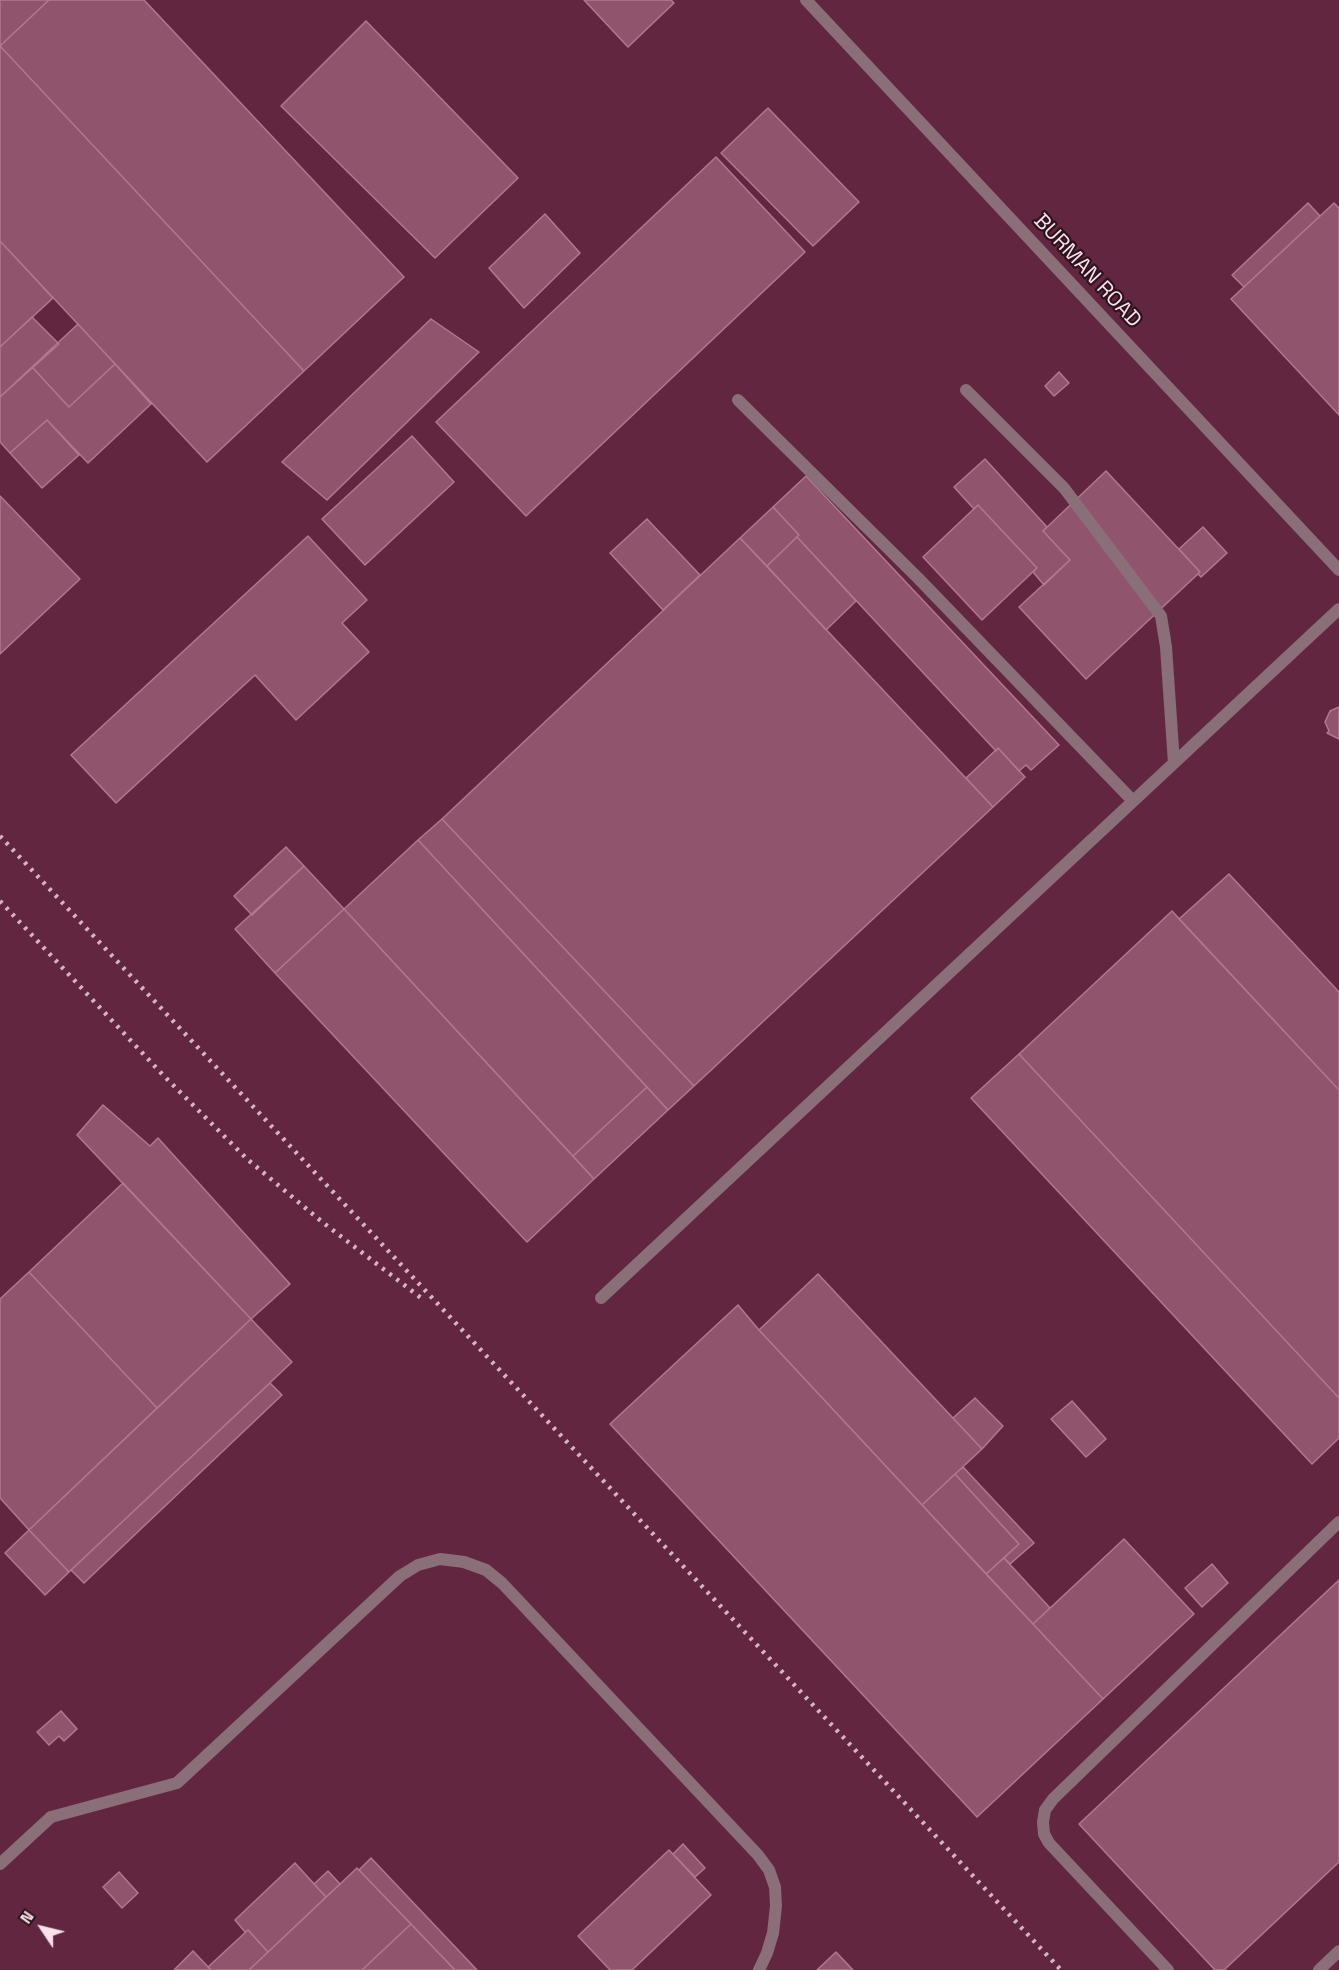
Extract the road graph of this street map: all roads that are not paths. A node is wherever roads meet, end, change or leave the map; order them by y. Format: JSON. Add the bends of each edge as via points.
{"nodes":[{"id":1,"x":806,"y":0,"type":"edge"},
{"id":2,"x":966,"y":390,"type":"dead end"},
{"id":3,"x":738,"y":400,"type":"dead end"},
{"id":4,"x":1339,"y":570,"type":"edge"},
{"id":5,"x":1339,"y":609,"type":"edge"},
{"id":6,"x":1174,"y":763,"type":"junction"},
{"id":7,"x":1133,"y":801,"type":"junction"},
{"id":8,"x":601,"y":1298,"type":"dead end"},
{"id":9,"x":1339,"y":1522,"type":"edge"},
{"id":10,"x":0,"y":1864,"type":"edge"},
{"id":11,"x":1339,"y":1952,"type":"edge"},
{"id":12,"x":759,"y":1970,"type":"edge"},
{"id":13,"x":1168,"y":1970,"type":"edge"},
{"id":14,"x":1319,"y":1970,"type":"edge"}],
"edges":[{"from":1,"to":4,"type":"street","name":"BURMAN ROAD"},
{"from":2,"to":6,"type":"street","via":[[1064,488],[1161,616]]},
{"from":3,"to":7,"type":"street","via":[[918,578]]},
{"from":5,"to":6,"type":"street"},
{"from":6,"to":7,"type":"street"},
{"from":7,"to":8,"type":"street"},
{"from":9,"to":13,"type":"street","via":[[1045,1810],[1044,1834],[1049,1844]]},
{"from":10,"to":12,"type":"street","via":[[51,1817],[177,1783],[400,1576],[418,1565],[440,1559],[464,1562],[486,1570],[502,1582],[769,1870],[776,1906],[773,1934]]},
{"from":11,"to":14,"type":"street"}]}
